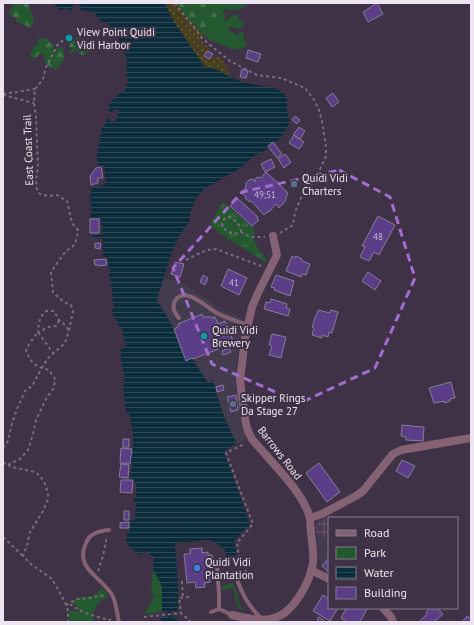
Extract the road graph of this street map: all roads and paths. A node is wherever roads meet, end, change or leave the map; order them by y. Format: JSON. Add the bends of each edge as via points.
{"nodes":[{"id":1,"x":175,"y":3,"type":"edge"},
{"id":2,"x":69,"y":38,"type":"dead end"},
{"id":3,"x":35,"y":89,"type":"junction"},
{"id":4,"x":3,"y":95,"type":"edge"},
{"id":5,"x":34,"y":103,"type":"junction"},
{"id":6,"x":241,"y":232,"type":"junction"},
{"id":7,"x":273,"y":236,"type":"junction"},
{"id":8,"x":186,"y":260,"type":"dead end"},
{"id":9,"x":270,"y":270,"type":"junction"},
{"id":10,"x":178,"y":318,"type":"dead end"},
{"id":11,"x":59,"y":320,"type":"junction"},
{"id":12,"x":248,"y":325,"type":"junction"},
{"id":13,"x":69,"y":330,"type":"junction"},
{"id":14,"x":38,"y":332,"type":"junction"},
{"id":15,"x":54,"y":353,"type":"junction"},
{"id":16,"x":42,"y":368,"type":"junction"},
{"id":17,"x":471,"y":438,"type":"edge"},
{"id":18,"x":243,"y":444,"type":"dead end"},
{"id":19,"x":3,"y":448,"type":"edge"},
{"id":20,"x":3,"y":464,"type":"edge"},
{"id":21,"x":8,"y":465,"type":"junction"},
{"id":22,"x":310,"y":518,"type":"junction"},
{"id":23,"x":109,"y":530,"type":"joint"},
{"id":24,"x":3,"y":537,"type":"edge"},
{"id":25,"x":23,"y":556,"type":"junction"},
{"id":26,"x":244,"y":563,"type":"dead end"},
{"id":27,"x":217,"y":566,"type":"dead end"},
{"id":28,"x":311,"y":570,"type":"junction"},
{"id":29,"x":96,"y":578,"type":"junction"},
{"id":30,"x":328,"y":578,"type":"edge"},
{"id":31,"x":182,"y":581,"type":"dead end"},
{"id":32,"x":238,"y":582,"type":"dead end"},
{"id":33,"x":113,"y":596,"type":"junction"},
{"id":34,"x":189,"y":597,"type":"dead end"},
{"id":35,"x":183,"y":598,"type":"junction"},
{"id":36,"x":70,"y":604,"type":"junction"},
{"id":37,"x":66,"y":605,"type":"junction"},
{"id":38,"x":219,"y":609,"type":"junction"},
{"id":39,"x":384,"y":609,"type":"edge"},
{"id":40,"x":211,"y":612,"type":"dead end"},
{"id":41,"x":181,"y":613,"type":"junction"},
{"id":42,"x":232,"y":615,"type":"joint"},
{"id":43,"x":144,"y":617,"type":"dead end"},
{"id":44,"x":262,"y":620,"type":"junction"},
{"id":45,"x":68,"y":622,"type":"edge"},
{"id":46,"x":119,"y":622,"type":"edge"},
{"id":47,"x":191,"y":622,"type":"edge"},
{"id":48,"x":392,"y":622,"type":"edge"}],
"edges":[{"from":1,"to":7,"type":"path","via":[[202,38],[230,61],[257,75],[281,78],[305,88],[319,110],[326,156],[316,178],[301,198],[293,225]]},
{"from":2,"to":3,"type":"path","name":"East Coast Trail","via":[[58,44]]},
{"from":3,"to":4,"type":"path"},
{"from":3,"to":5,"type":"path","name":"East Coast Trail"},
{"from":4,"to":5,"type":"path"},
{"from":5,"to":13,"type":"path","name":"East Coast Trail","via":[[37,190],[40,194],[57,195],[67,201],[72,223],[78,230],[74,246],[65,252],[51,272],[53,292],[72,305]]},
{"from":6,"to":6,"type":"path","via":[[229,232],[222,226],[223,220],[229,217],[233,219]]},
{"from":6,"to":7,"type":"path","via":[[251,237]]},
{"from":7,"to":9,"type":"street","name":"Barrows Road","via":[[277,255]]},
{"from":8,"to":9,"type":"path","via":[[207,250],[216,249]]},
{"from":9,"to":12,"type":"street","name":"Barrows Road","via":[[252,307]]},
{"from":10,"to":12,"type":"lane","via":[[174,303],[182,295],[188,295],[216,312]]},
{"from":11,"to":13,"type":"path"},
{"from":11,"to":14,"type":"path","via":[[56,326]]},
{"from":11,"to":14,"type":"path","via":[[54,311],[46,311],[41,316]]},
{"from":12,"to":22,"type":"street","name":"Barrows Road","via":[[240,379],[248,431],[290,483]]},
{"from":13,"to":15,"type":"path","name":"East Coast Trail","via":[[65,343]]},
{"from":14,"to":15,"type":"path"},
{"from":14,"to":16,"type":"path","via":[[26,352],[36,367]]},
{"from":15,"to":16,"type":"path","name":"East Coast Trail"},
{"from":16,"to":19,"type":"path","name":"East Coast Trail","via":[[32,386],[25,390],[8,441]]},
{"from":16,"to":21,"type":"path","via":[[49,370],[55,379],[54,388],[36,420],[28,450],[20,459]]},
{"from":17,"to":22,"type":"street","via":[[401,450],[393,454],[356,496]]},
{"from":18,"to":26,"type":"path","via":[[226,453],[253,524],[237,543],[239,556]]},
{"from":20,"to":21,"type":"path"},
{"from":21,"to":25,"type":"path","via":[[35,472],[40,476],[48,493],[43,511],[30,532]]},
{"from":22,"to":28,"type":"street","name":"Barrows Road","via":[[313,562]]},
{"from":23,"to":29,"type":"path"},
{"from":23,"to":29,"type":"lane","via":[[94,533],[87,540],[83,550],[84,562]]},
{"from":24,"to":25,"type":"path"},
{"from":25,"to":37,"type":"path","via":[[52,579]]},
{"from":27,"to":38,"type":"lane"},
{"from":28,"to":30,"type":"street"},
{"from":28,"to":44,"type":"street","name":"Barrows Road","via":[[292,606],[284,614]]},
{"from":29,"to":33,"type":"lane"},
{"from":31,"to":35,"type":"path"},
{"from":32,"to":44,"type":"lane","via":[[249,604]]},
{"from":33,"to":36,"type":"path","via":[[81,598]]},
{"from":33,"to":46,"type":"lane"},
{"from":34,"to":35,"type":"path"},
{"from":35,"to":41,"type":"path","via":[[180,598]]},
{"from":36,"to":37,"type":"path"},
{"from":36,"to":46,"type":"path","via":[[93,616]]},
{"from":37,"to":45,"type":"path"},
{"from":38,"to":40,"type":"lane"},
{"from":38,"to":42,"type":"lane"},
{"from":39,"to":48,"type":"street"},
{"from":41,"to":43,"type":"path"},
{"from":41,"to":47,"type":"path"},
{"from":42,"to":44,"type":"street"}]}
